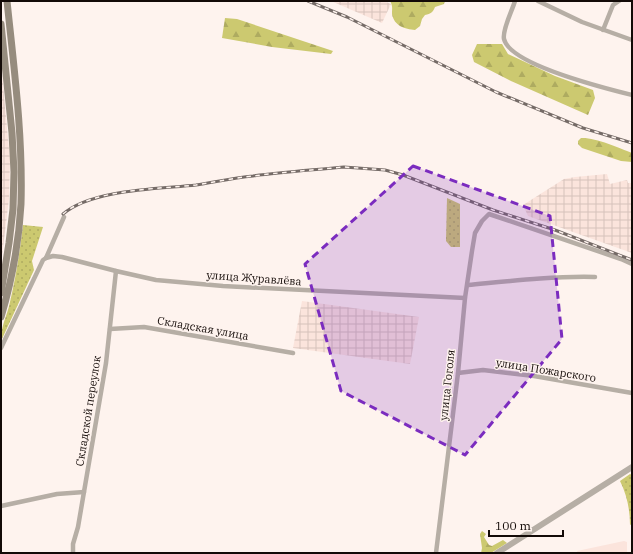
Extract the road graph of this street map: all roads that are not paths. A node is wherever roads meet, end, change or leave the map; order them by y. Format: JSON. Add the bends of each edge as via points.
{"nodes":[{"id":1,"x":7,"y":1,"type":"edge"},
{"id":2,"x":515,"y":1,"type":"edge"},
{"id":3,"x":538,"y":1,"type":"edge"},
{"id":4,"x":619,"y":1,"type":"edge"},
{"id":5,"x":1,"y":24,"type":"edge"},
{"id":6,"x":603,"y":30,"type":"junction"},
{"id":7,"x":632,"y":40,"type":"edge"},
{"id":8,"x":632,"y":95,"type":"edge"},
{"id":9,"x":64,"y":217,"type":"dead end"},
{"id":10,"x":46,"y":258,"type":"junction"},
{"id":11,"x":632,"y":264,"type":"edge"},
{"id":12,"x":116,"y":271,"type":"junction"},
{"id":13,"x":595,"y":277,"type":"dead end"},
{"id":14,"x":468,"y":285,"type":"junction"},
{"id":15,"x":1,"y":293,"type":"edge"},
{"id":16,"x":465,"y":298,"type":"junction"},
{"id":17,"x":1,"y":317,"type":"edge"},
{"id":18,"x":110,"y":328,"type":"junction"},
{"id":19,"x":1,"y":348,"type":"edge"},
{"id":20,"x":293,"y":353,"type":"dead end"},
{"id":21,"x":458,"y":373,"type":"junction"},
{"id":22,"x":632,"y":393,"type":"edge"},
{"id":23,"x":632,"y":467,"type":"edge"},
{"id":24,"x":84,"y":492,"type":"junction"},
{"id":25,"x":1,"y":506,"type":"edge"},
{"id":26,"x":73,"y":553,"type":"edge"},
{"id":27,"x":436,"y":553,"type":"edge"},
{"id":28,"x":497,"y":553,"type":"edge"}],
"edges":[{"from":1,"to":17,"type":"main road","via":[[21,164],[21,204],[13,269]]},
{"from":2,"to":8,"type":"street","via":[[504,37],[506,45],[512,51],[555,73]]},
{"from":3,"to":6,"type":"street"},
{"from":4,"to":6,"type":"street","via":[[613,5]]},
{"from":5,"to":15,"type":"main road","via":[[14,172],[13,209]]},
{"from":6,"to":7,"type":"street"},
{"from":9,"to":10,"type":"street"},
{"from":10,"to":12,"type":"street","name":"улица Журавлёва","via":[[62,256]]},
{"from":10,"to":19,"type":"street"},
{"from":11,"to":14,"type":"street","name":"улица Гоголя","via":[[489,214],[475,233]]},
{"from":12,"to":16,"type":"street","name":"улица Журавлёва","via":[[156,280],[223,286]]},
{"from":12,"to":18,"type":"street","name":"Складской переулок"},
{"from":13,"to":14,"type":"street","via":[[564,276]]},
{"from":14,"to":16,"type":"street","name":"улица Гоголя"},
{"from":16,"to":21,"type":"street","name":"улица Гоголя"},
{"from":18,"to":20,"type":"street","name":"Складская улица","via":[[144,327]]},
{"from":18,"to":24,"type":"street","name":"Складской переулок"},
{"from":21,"to":22,"type":"street","name":"улица Пожарского","via":[[483,370]]},
{"from":21,"to":27,"type":"street","name":"улица Гоголя"},
{"from":23,"to":28,"type":"street"},
{"from":24,"to":25,"type":"street","via":[[56,494]]},
{"from":24,"to":26,"type":"street","name":"Складской переулок"}]}
